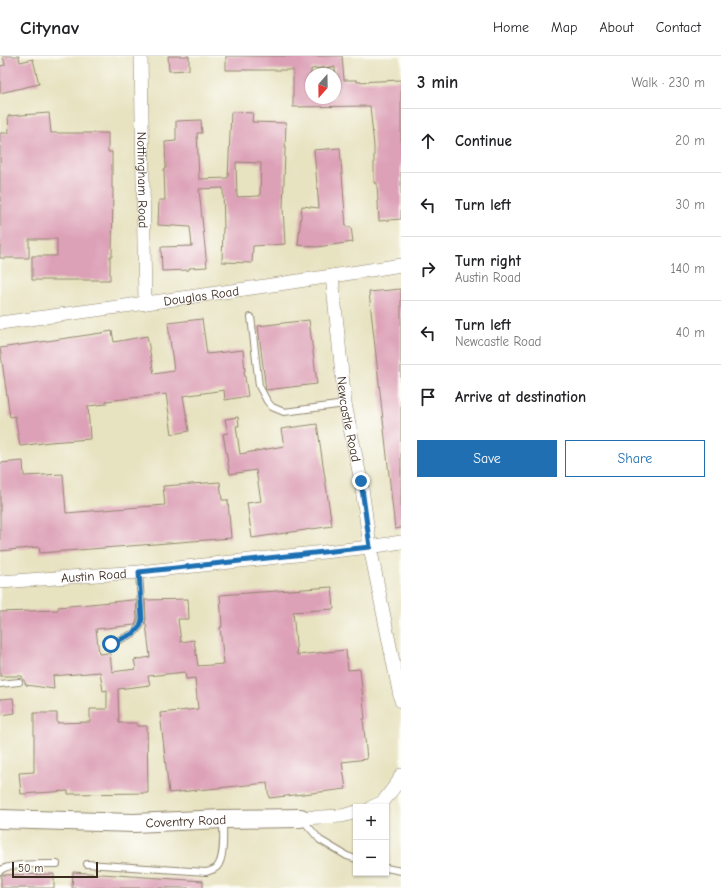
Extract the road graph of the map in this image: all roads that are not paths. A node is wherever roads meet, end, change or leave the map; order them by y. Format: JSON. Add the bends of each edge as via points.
{"nodes":[{"id":1,"x":141,"y":56,"type":"edge"},
{"id":2,"x":401,"y":265,"type":"edge"},
{"id":3,"x":332,"y":276,"type":"junction"},
{"id":4,"x":145,"y":303,"type":"junction"},
{"id":5,"x":252,"y":317,"type":"dead end"},
{"id":6,"x":0,"y":323,"type":"edge"},
{"id":7,"x":346,"y":404,"type":"junction"},
{"id":8,"x":401,"y":542,"type":"edge"},
{"id":9,"x":370,"y":547,"type":"junction"},
{"id":10,"x":139,"y":572,"type":"junction"},
{"id":11,"x":0,"y":582,"type":"edge"},
{"id":12,"x":111,"y":644,"type":"dead end"},
{"id":13,"x":19,"y":682,"type":"dead end"},
{"id":14,"x":0,"y":684,"type":"edge"},
{"id":15,"x":401,"y":702,"type":"edge"},
{"id":16,"x":401,"y":775,"type":"edge"},
{"id":17,"x":379,"y":804,"type":"edge"},
{"id":18,"x":353,"y":813,"type":"edge"},
{"id":19,"x":301,"y":818,"type":"junction"},
{"id":20,"x":0,"y":819,"type":"edge"},
{"id":21,"x":223,"y":819,"type":"junction"},
{"id":22,"x":353,"y":858,"type":"edge"},
{"id":23,"x":57,"y":864,"type":"dead end"},
{"id":24,"x":87,"y":864,"type":"dead end"},
{"id":25,"x":389,"y":869,"type":"edge"},
{"id":26,"x":0,"y":871,"type":"edge"},
{"id":27,"x":401,"y":871,"type":"edge"}],
"edges":[{"from":1,"to":4,"type":"street","name":"Nottingham Road"},
{"from":2,"to":3,"type":"street","name":"Douglas Road"},
{"from":3,"to":4,"type":"street","name":"Douglas Road"},
{"from":3,"to":7,"type":"street","name":"Newcastle Road"},
{"from":4,"to":6,"type":"street","name":"Douglas Road"},
{"from":5,"to":7,"type":"lane","via":[[259,386],[272,407],[284,412]]},
{"from":7,"to":9,"type":"street","name":"Newcastle Road","via":[[361,481]]},
{"from":8,"to":9,"type":"street","name":"Austin Road"},
{"from":9,"to":10,"type":"street","name":"Austin Road"},
{"from":9,"to":15,"type":"street","name":"Newcastle Road"},
{"from":10,"to":11,"type":"street","name":"Austin Road"},
{"from":10,"to":12,"type":"lane","via":[[142,619],[140,626],[134,633]]},
{"from":13,"to":14,"type":"lane"},
{"from":16,"to":17,"type":"street","via":[[383,802]]},
{"from":18,"to":19,"type":"street","via":[[342,816]]},
{"from":19,"to":21,"type":"street","name":"Coventry Road"},
{"from":19,"to":22,"type":"lane","via":[[320,840]]},
{"from":20,"to":21,"type":"street","name":"Coventry Road","via":[[134,822]]},
{"from":21,"to":24,"type":"lane","via":[[222,858],[212,871]]},
{"from":23,"to":26,"type":"lane","via":[[27,865]]},
{"from":25,"to":27,"type":"lane"}]}
